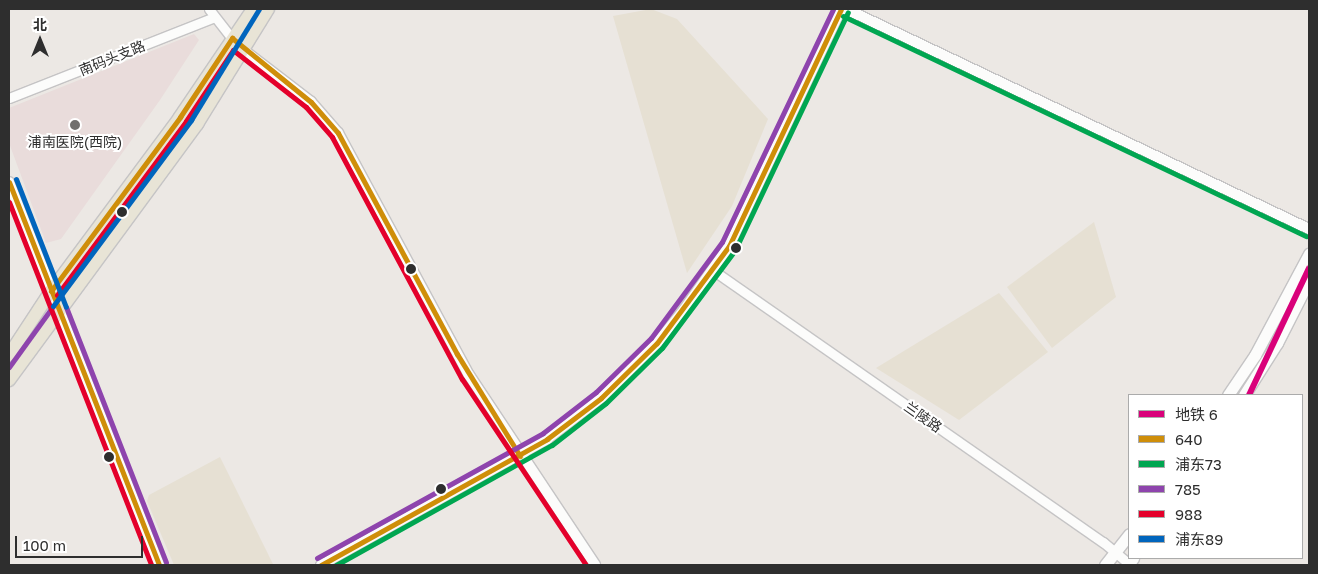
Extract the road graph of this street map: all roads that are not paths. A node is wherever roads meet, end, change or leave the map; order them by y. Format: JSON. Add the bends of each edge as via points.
{"nodes":[{"id":1,"x":209,"y":9,"type":"edge"},
{"id":2,"x":253,"y":9,"type":"edge"},
{"id":3,"x":268,"y":9,"type":"edge"},
{"id":4,"x":841,"y":9,"type":"edge"},
{"id":5,"x":846,"y":9,"type":"edge"},
{"id":6,"x":215,"y":17,"type":"junction"},
{"id":7,"x":232,"y":38,"type":"junction"},
{"id":8,"x":242,"y":50,"type":"junction"},
{"id":9,"x":9,"y":98,"type":"edge"},
{"id":10,"x":9,"y":182,"type":"edge"},
{"id":11,"x":1309,"y":229,"type":"edge"},
{"id":12,"x":1309,"y":254,"type":"edge"},
{"id":13,"x":714,"y":271,"type":"junction"},
{"id":14,"x":1309,"y":280,"type":"edge"},
{"id":15,"x":51,"y":291,"type":"junction"},
{"id":16,"x":59,"y":310,"type":"junction"},
{"id":17,"x":9,"y":355,"type":"edge"},
{"id":18,"x":9,"y":380,"type":"edge"},
{"id":19,"x":1229,"y":394,"type":"edge"},
{"id":20,"x":1245,"y":394,"type":"edge"},
{"id":21,"x":520,"y":456,"type":"junction"},
{"id":22,"x":1128,"y":535,"type":"edge"},
{"id":23,"x":1115,"y":551,"type":"junction"},
{"id":24,"x":1130,"y":563,"type":"edge"},
{"id":25,"x":159,"y":565,"type":"edge"},
{"id":26,"x":322,"y":565,"type":"edge"},
{"id":27,"x":594,"y":565,"type":"edge"},
{"id":28,"x":1105,"y":565,"type":"edge"}],
"edges":[{"from":1,"to":6,"type":"street"},
{"from":2,"to":7,"type":"main road"},
{"from":3,"to":8,"type":"main road"},
{"from":4,"to":13,"type":"street","via":[[748,211]]},
{"from":5,"to":11,"type":"street"},
{"from":6,"to":7,"type":"street"},
{"from":6,"to":9,"type":"street","name":"南码头支路"},
{"from":7,"to":8,"type":"street"},
{"from":7,"to":15,"type":"main road","via":[[180,117]]},
{"from":8,"to":16,"type":"main road","via":[[197,124]]},
{"from":8,"to":21,"type":"street","via":[[300,92],[338,133],[465,368]]},
{"from":10,"to":15,"type":"street"},
{"from":12,"to":19,"type":"main road","via":[[1255,355]]},
{"from":13,"to":21,"type":"street","via":[[671,327],[622,378],[575,418]]},
{"from":13,"to":23,"type":"street","name":"兰陵路"},
{"from":14,"to":20,"type":"main road","via":[[1277,342]]},
{"from":15,"to":16,"type":"street"},
{"from":15,"to":17,"type":"main road"},
{"from":16,"to":18,"type":"main road"},
{"from":16,"to":25,"type":"street"},
{"from":21,"to":26,"type":"street"},
{"from":21,"to":27,"type":"street"},
{"from":22,"to":23,"type":"main road"},
{"from":23,"to":24,"type":"street","name":"兰陵路"},
{"from":23,"to":28,"type":"main road"}]}
